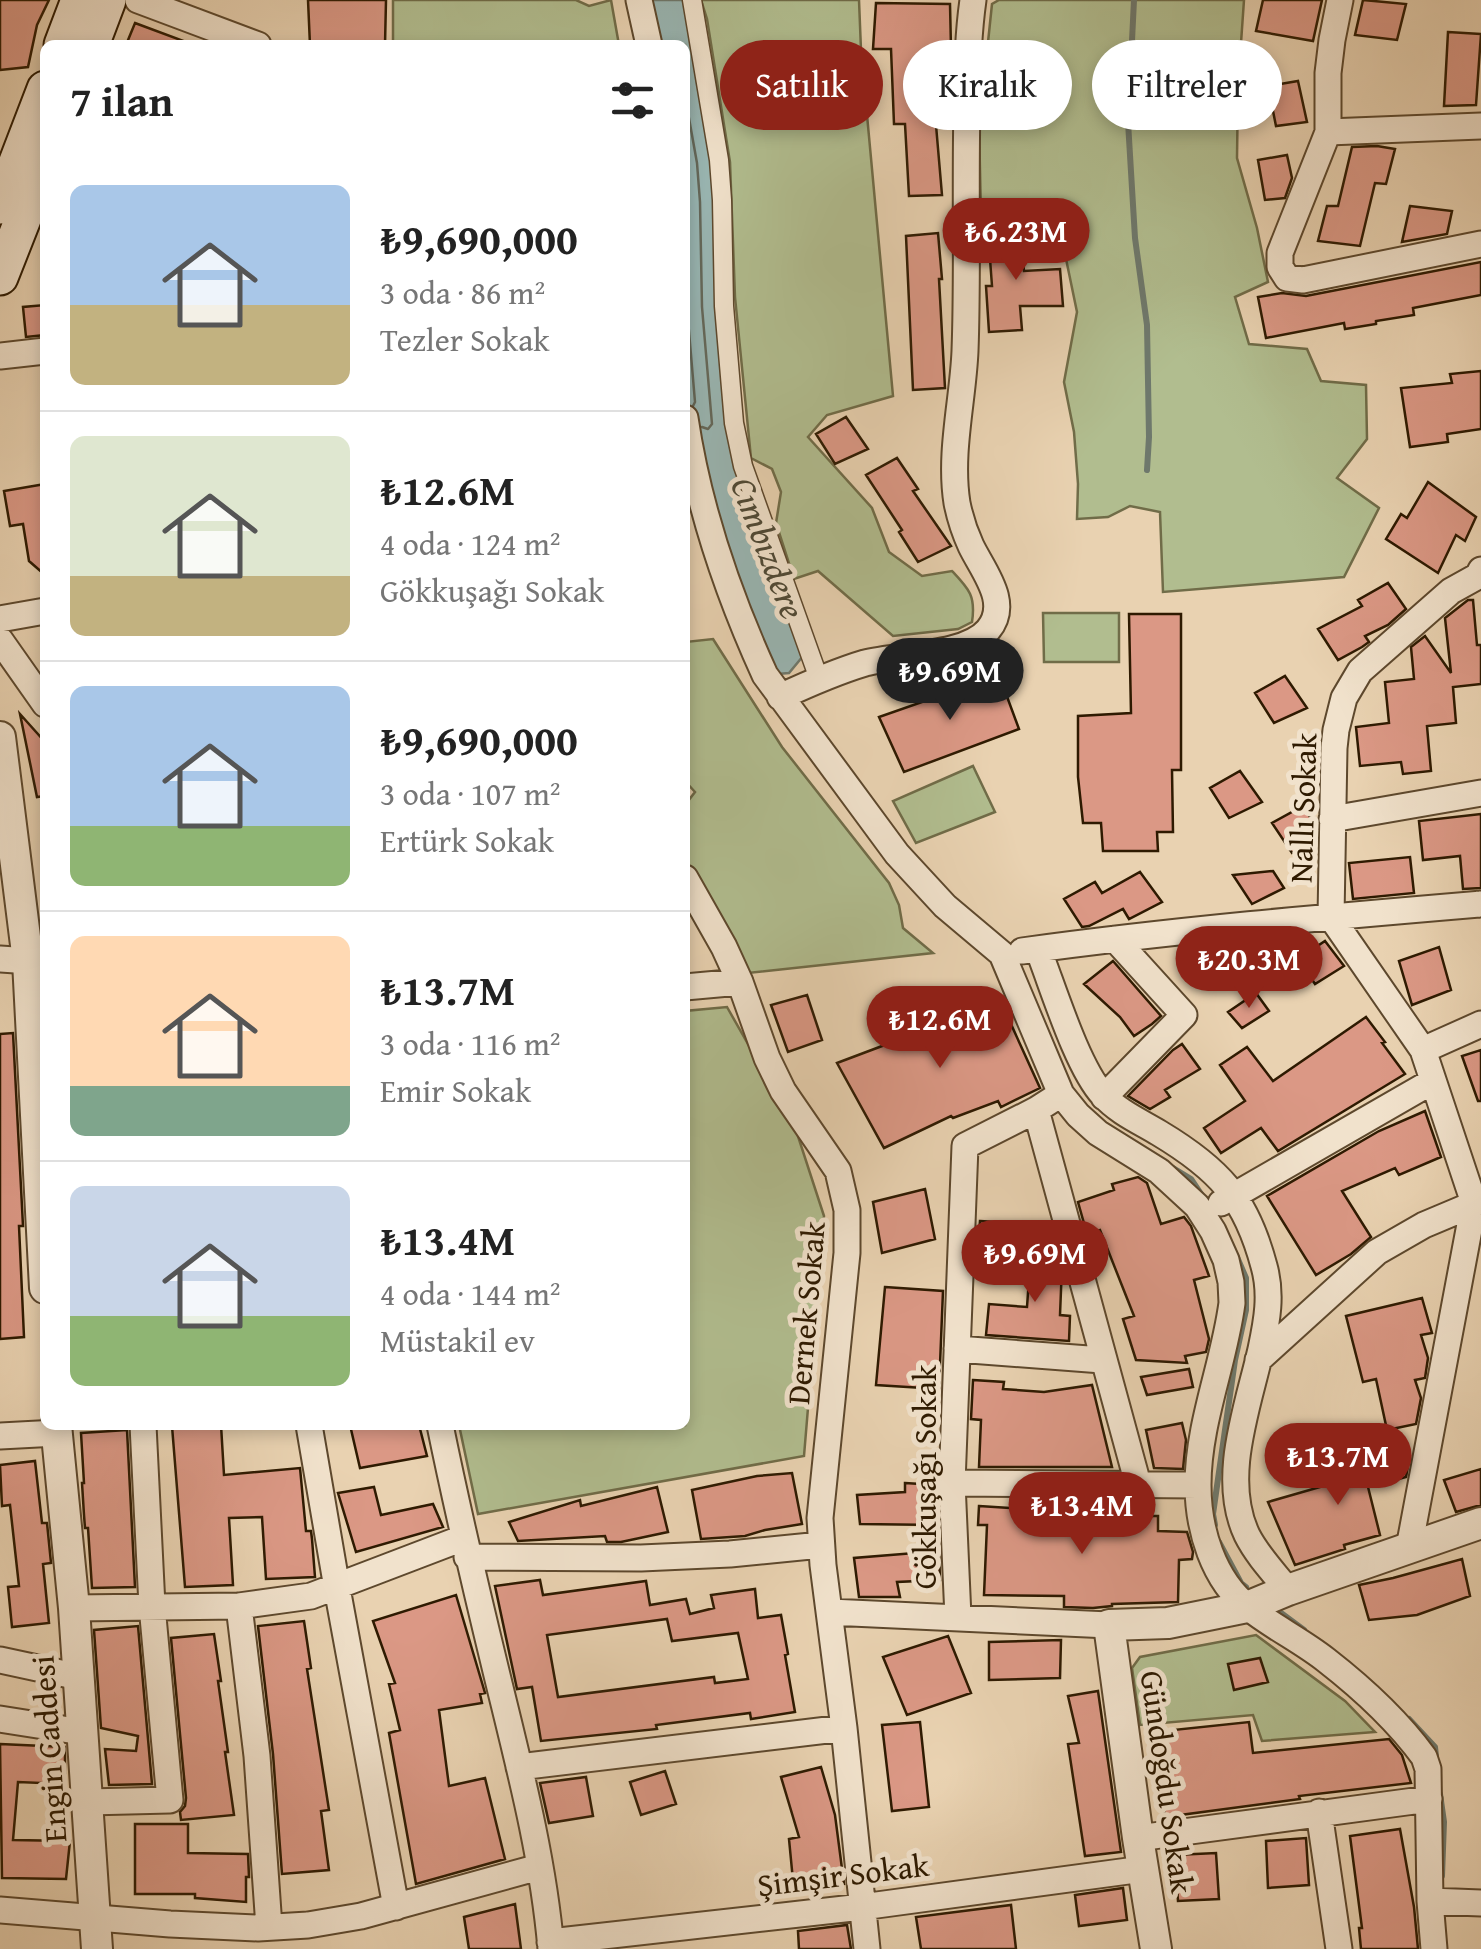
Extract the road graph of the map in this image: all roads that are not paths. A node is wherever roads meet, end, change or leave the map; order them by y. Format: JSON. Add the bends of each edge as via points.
{"nodes":[{"id":1,"x":79,"y":0,"type":"edge"},
{"id":2,"x":108,"y":0,"type":"edge"},
{"id":3,"x":138,"y":0,"type":"edge"},
{"id":4,"x":640,"y":0,"type":"edge"},
{"id":5,"x":692,"y":0,"type":"edge"},
{"id":6,"x":973,"y":0,"type":"edge"},
{"id":7,"x":1340,"y":0,"type":"edge"},
{"id":8,"x":64,"y":40,"type":"edge"},
{"id":9,"x":93,"y":40,"type":"edge"},
{"id":10,"x":245,"y":40,"type":"edge"},
{"id":11,"x":648,"y":40,"type":"edge"},
{"id":12,"x":40,"y":101,"type":"edge"},
{"id":13,"x":1481,"y":126,"type":"edge"},
{"id":14,"x":1328,"y":132,"type":"junction"},
{"id":15,"x":40,"y":175,"type":"edge"},
{"id":16,"x":0,"y":206,"type":"edge"},
{"id":17,"x":1481,"y":244,"type":"edge"},
{"id":18,"x":0,"y":277,"type":"edge"},
{"id":19,"x":40,"y":352,"type":"edge"},
{"id":20,"x":0,"y":356,"type":"edge"},
{"id":21,"x":690,"y":444,"type":"edge"},
{"id":22,"x":1480,"y":580,"type":"edge"},
{"id":23,"x":40,"y":612,"type":"edge"},
{"id":24,"x":0,"y":619,"type":"edge"},
{"id":25,"x":0,"y":640,"type":"edge"},
{"id":26,"x":819,"y":679,"type":"junction"},
{"id":27,"x":40,"y":697,"type":"edge"},
{"id":28,"x":780,"y":697,"type":"junction"},
{"id":29,"x":0,"y":738,"type":"edge"},
{"id":30,"x":1481,"y":793,"type":"edge"},
{"id":31,"x":1332,"y":820,"type":"junction"},
{"id":32,"x":690,"y":887,"type":"edge"},
{"id":33,"x":1481,"y":904,"type":"edge"},
{"id":34,"x":1332,"y":916,"type":"junction"},
{"id":35,"x":1115,"y":939,"type":"junction"},
{"id":36,"x":1038,"y":949,"type":"junction"},
{"id":37,"x":1002,"y":954,"type":"junction"},
{"id":38,"x":24,"y":961,"type":"edge"},
{"id":39,"x":740,"y":982,"type":"junction"},
{"id":40,"x":690,"y":987,"type":"edge"},
{"id":41,"x":1481,"y":1024,"type":"edge"},
{"id":42,"x":1422,"y":1050,"type":"junction"},
{"id":43,"x":1433,"y":1081,"type":"junction"},
{"id":44,"x":1061,"y":1094,"type":"junction"},
{"id":45,"x":1104,"y":1097,"type":"junction"},
{"id":46,"x":1036,"y":1110,"type":"junction"},
{"id":47,"x":1234,"y":1196,"type":"junction"},
{"id":48,"x":1477,"y":1202,"type":"edge"},
{"id":49,"x":40,"y":1213,"type":"edge"},
{"id":50,"x":1202,"y":1214,"type":"junction"},
{"id":51,"x":956,"y":1349,"type":"junction"},
{"id":52,"x":1102,"y":1360,"type":"junction"},
{"id":53,"x":1258,"y":1360,"type":"junction"},
{"id":54,"x":48,"y":1430,"type":"edge"},
{"id":55,"x":56,"y":1430,"type":"edge"},
{"id":56,"x":143,"y":1430,"type":"edge"},
{"id":57,"x":310,"y":1430,"type":"edge"},
{"id":58,"x":441,"y":1430,"type":"edge"},
{"id":59,"x":0,"y":1436,"type":"edge"},
{"id":60,"x":952,"y":1483,"type":"junction"},
{"id":61,"x":1138,"y":1484,"type":"junction"},
{"id":62,"x":1198,"y":1484,"type":"junction"},
{"id":63,"x":822,"y":1492,"type":"junction"},
{"id":64,"x":1481,"y":1522,"type":"edge"},
{"id":65,"x":821,"y":1545,"type":"junction"},
{"id":66,"x":465,"y":1548,"type":"junction"},
{"id":67,"x":1408,"y":1548,"type":"junction"},
{"id":68,"x":336,"y":1588,"type":"junction"},
{"id":69,"x":1288,"y":1590,"type":"junction"},
{"id":70,"x":152,"y":1606,"type":"junction"},
{"id":71,"x":239,"y":1606,"type":"junction"},
{"id":72,"x":1248,"y":1607,"type":"junction"},
{"id":73,"x":74,"y":1608,"type":"junction"},
{"id":74,"x":836,"y":1612,"type":"junction"},
{"id":75,"x":958,"y":1617,"type":"junction"},
{"id":76,"x":1110,"y":1625,"type":"junction"},
{"id":77,"x":0,"y":1660,"type":"edge"},
{"id":78,"x":79,"y":1676,"type":"junction"},
{"id":79,"x":0,"y":1719,"type":"edge"},
{"id":80,"x":844,"y":1728,"type":"junction"},
{"id":81,"x":82,"y":1732,"type":"junction"},
{"id":82,"x":520,"y":1767,"type":"junction"},
{"id":83,"x":1429,"y":1799,"type":"junction"},
{"id":84,"x":88,"y":1802,"type":"junction"},
{"id":85,"x":1319,"y":1812,"type":"junction"},
{"id":86,"x":1138,"y":1838,"type":"junction"},
{"id":87,"x":539,"y":1867,"type":"junction"},
{"id":88,"x":1143,"y":1868,"type":"junction"},
{"id":89,"x":1430,"y":1901,"type":"junction"},
{"id":90,"x":1481,"y":1902,"type":"edge"},
{"id":91,"x":396,"y":1906,"type":"junction"},
{"id":92,"x":870,"y":1906,"type":"junction"},
{"id":93,"x":0,"y":1910,"type":"edge"},
{"id":94,"x":269,"y":1927,"type":"junction"},
{"id":95,"x":96,"y":1934,"type":"edge"},
{"id":96,"x":550,"y":1946,"type":"edge"},
{"id":97,"x":867,"y":1949,"type":"edge"},
{"id":98,"x":882,"y":1949,"type":"edge"},
{"id":99,"x":1156,"y":1949,"type":"edge"},
{"id":100,"x":1339,"y":1949,"type":"edge"},
{"id":101,"x":1434,"y":1949,"type":"edge"}],
"edges":[{"from":1,"to":8,"type":"main road"},
{"from":2,"to":9,"type":"main road"},
{"from":3,"to":10,"type":"street"},
{"from":4,"to":11,"type":"street"},
{"from":5,"to":26,"type":"street","via":[[719,160],[734,423],[743,466]]},
{"from":6,"to":26,"type":"street","via":[[956,478],[962,524],[996,595],[995,614],[991,628],[958,647]]},
{"from":7,"to":14,"type":"street","via":[[1328,73]]},
{"from":12,"to":16,"type":"main road"},
{"from":13,"to":14,"type":"street"},
{"from":14,"to":17,"type":"street","via":[[1280,253],[1286,278]]},
{"from":15,"to":18,"type":"main road"},
{"from":19,"to":20,"type":"street"},
{"from":21,"to":28,"type":"street","via":[[719,558],[750,642]]},
{"from":22,"to":31,"type":"street","name":"Nallı Sokak","via":[[1451,591],[1352,682],[1336,730]]},
{"from":23,"to":24,"type":"street"},
{"from":25,"to":27,"type":"street"},
{"from":26,"to":28,"type":"street"},
{"from":28,"to":37,"type":"street","via":[[897,854]]},
{"from":29,"to":38,"type":"street"},
{"from":30,"to":31,"type":"street"},
{"from":31,"to":34,"type":"street","name":"Nallı Sokak"},
{"from":32,"to":39,"type":"street","name":"Dernek Sokak"},
{"from":33,"to":34,"type":"street"},
{"from":34,"to":35,"type":"street"},
{"from":34,"to":42,"type":"street","name":"Nallı Sokak"},
{"from":35,"to":36,"type":"street"},
{"from":35,"to":45,"type":"street","via":[[1184,1015]]},
{"from":36,"to":37,"type":"street"},
{"from":36,"to":45,"type":"street","via":[[1088,1074]]},
{"from":37,"to":44,"type":"street"},
{"from":38,"to":49,"type":"street"},
{"from":39,"to":40,"type":"street"},
{"from":39,"to":63,"type":"street","name":"Dernek Sokak","via":[[766,1058],[838,1171],[847,1210]]},
{"from":41,"to":42,"type":"street"},
{"from":42,"to":43,"type":"street","name":"Nallı Sokak"},
{"from":43,"to":47,"type":"street"},
{"from":43,"to":48,"type":"street","name":"Nallı Sokak"},
{"from":44,"to":46,"type":"street","name":"Gökkuşağı Sokak"},
{"from":44,"to":50,"type":"street","via":[[1098,1133],[1159,1171]]},
{"from":45,"to":47,"type":"street","via":[[1188,1150]]},
{"from":46,"to":51,"type":"street","name":"Gökkuşağı Sokak","via":[[966,1146]]},
{"from":46,"to":52,"type":"street"},
{"from":47,"to":50,"type":"street"},
{"from":47,"to":53,"type":"street","via":[[1252,1231],[1270,1300]]},
{"from":48,"to":53,"type":"street","via":[[1377,1252]]},
{"from":48,"to":67,"type":"street","name":"Nallı Sokak"},
{"from":50,"to":62,"type":"street","via":[[1226,1260],[1232,1304]]},
{"from":51,"to":52,"type":"street"},
{"from":51,"to":60,"type":"street","name":"Gökkuşağı Sokak"},
{"from":52,"to":61,"type":"street"},
{"from":53,"to":69,"type":"street","via":[[1234,1488],[1248,1536]]},
{"from":54,"to":59,"type":"street"},
{"from":55,"to":73,"type":"street","name":"Engin Caddesi"},
{"from":56,"to":70,"type":"street"},
{"from":57,"to":68,"type":"street"},
{"from":58,"to":66,"type":"street"},
{"from":60,"to":61,"type":"street"},
{"from":60,"to":75,"type":"street","name":"Gökkuşağı Sokak"},
{"from":61,"to":62,"type":"street"},
{"from":62,"to":72,"type":"street","via":[[1200,1519],[1216,1566]]},
{"from":63,"to":65,"type":"street","name":"Dernek Sokak"},
{"from":63,"to":74,"type":"street","name":"Dernek Sokak","via":[[833,1536]]},
{"from":64,"to":67,"type":"street"},
{"from":65,"to":66,"type":"street","via":[[641,1558]]},
{"from":65,"to":74,"type":"street","name":"Dernek Sokak"},
{"from":66,"to":68,"type":"street"},
{"from":66,"to":82,"type":"street"},
{"from":67,"to":69,"type":"street"},
{"from":68,"to":71,"type":"street"},
{"from":68,"to":91,"type":"street"},
{"from":69,"to":72,"type":"street"},
{"from":70,"to":71,"type":"street"},
{"from":70,"to":73,"type":"street"},
{"from":70,"to":84,"type":"street","via":[[170,1800]]},
{"from":71,"to":94,"type":"street"},
{"from":72,"to":76,"type":"street","via":[[1168,1623]]},
{"from":72,"to":83,"type":"street","via":[[1324,1658],[1415,1744],[1428,1769]]},
{"from":73,"to":78,"type":"street","name":"Engin Caddesi"},
{"from":74,"to":75,"type":"street"},
{"from":74,"to":80,"type":"street","name":"Dernek Sokak"},
{"from":74,"to":92,"type":"street","name":"Dernek Sokak"},
{"from":75,"to":76,"type":"street"},
{"from":76,"to":86,"type":"street","name":"Gündoğdu Sokak"},
{"from":77,"to":78,"type":"street"},
{"from":78,"to":81,"type":"street","name":"Engin Caddesi"},
{"from":79,"to":81,"type":"street"},
{"from":80,"to":82,"type":"street"},
{"from":80,"to":92,"type":"street","name":"Dernek Sokak"},
{"from":81,"to":84,"type":"street","name":"Engin Caddesi"},
{"from":82,"to":87,"type":"street"},
{"from":83,"to":85,"type":"street"},
{"from":83,"to":89,"type":"street"},
{"from":84,"to":95,"type":"street","name":"Engin Caddesi"},
{"from":85,"to":86,"type":"street"},
{"from":85,"to":100,"type":"street"},
{"from":86,"to":88,"type":"street","name":"Gündoğdu Sokak"},
{"from":87,"to":91,"type":"street"},
{"from":87,"to":96,"type":"street"},
{"from":88,"to":92,"type":"street","name":"Şimşir Sokak"},
{"from":88,"to":99,"type":"street","name":"Gündoğdu Sokak"},
{"from":89,"to":90,"type":"street"},
{"from":89,"to":101,"type":"street"},
{"from":91,"to":94,"type":"street","via":[[336,1922]]},
{"from":92,"to":96,"type":"street","name":"Şimşir Sokak"},
{"from":92,"to":97,"type":"street","name":"Dernek Sokak"},
{"from":92,"to":98,"type":"street","name":"Dernek Sokak"},
{"from":93,"to":95,"type":"street"},
{"from":94,"to":95,"type":"street"}]}
